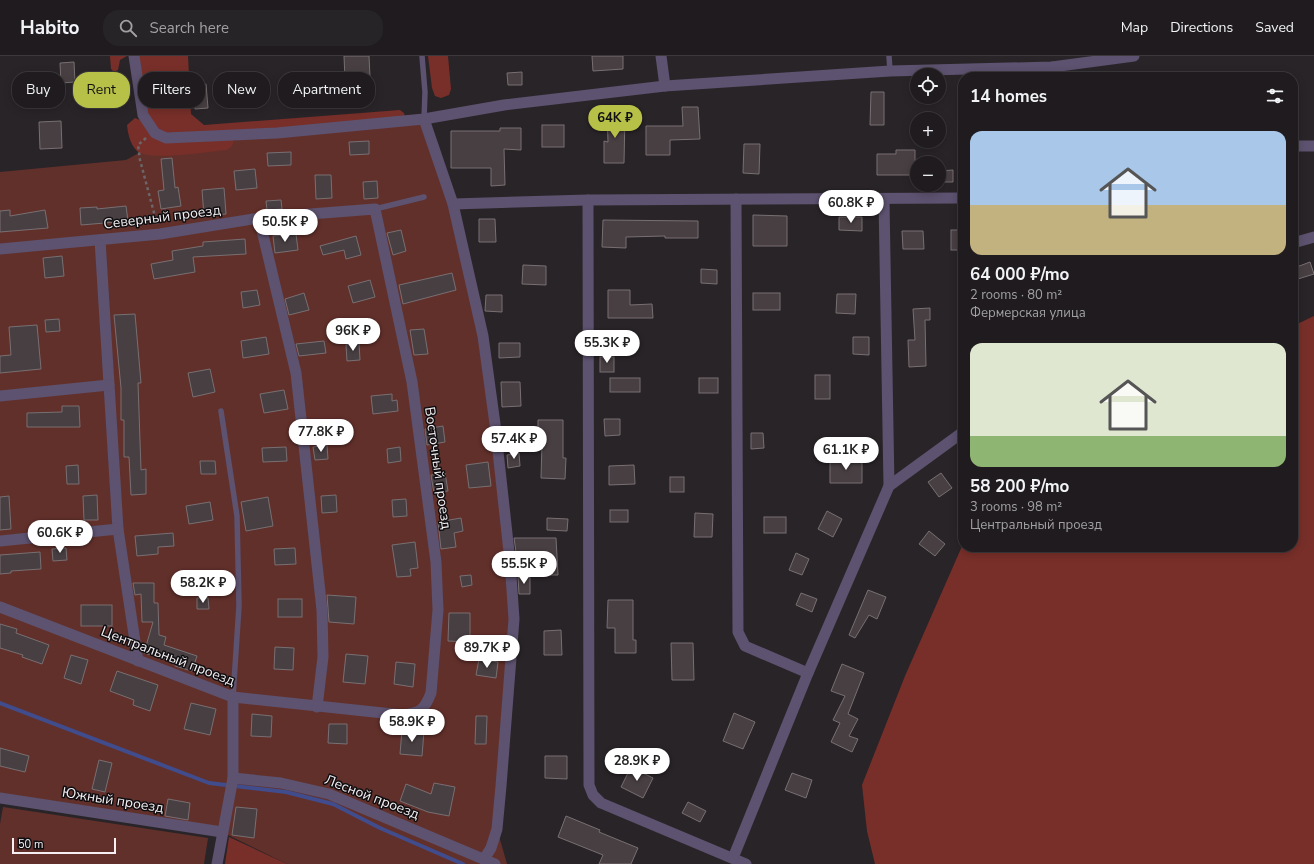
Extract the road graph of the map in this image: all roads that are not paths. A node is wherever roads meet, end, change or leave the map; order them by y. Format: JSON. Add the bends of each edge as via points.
{"nodes":[{"id":1,"x":134,"y":56,"type":"edge"},
{"id":2,"x":422,"y":56,"type":"edge"},
{"id":3,"x":661,"y":56,"type":"edge"},
{"id":4,"x":889,"y":56,"type":"edge"},
{"id":5,"x":1134,"y":56,"type":"edge"},
{"id":6,"x":890,"y":71,"type":"junction"},
{"id":7,"x":1052,"y":72,"type":"edge"},
{"id":8,"x":665,"y":86,"type":"junction"},
{"id":9,"x":424,"y":119,"type":"junction"},
{"id":10,"x":1298,"y":146,"type":"edge"},
{"id":11,"x":1314,"y":146,"type":"edge"},
{"id":12,"x":424,"y":196,"type":"dead end"},
{"id":13,"x":958,"y":198,"type":"edge"},
{"id":14,"x":736,"y":199,"type":"junction"},
{"id":15,"x":588,"y":200,"type":"junction"},
{"id":16,"x":884,"y":200,"type":"junction"},
{"id":17,"x":454,"y":204,"type":"junction"},
{"id":18,"x":375,"y":209,"type":"junction"},
{"id":19,"x":259,"y":218,"type":"junction"},
{"id":20,"x":1314,"y":237,"type":"edge"},
{"id":21,"x":100,"y":240,"type":"junction"},
{"id":22,"x":1298,"y":242,"type":"edge"},
{"id":23,"x":0,"y":249,"type":"edge"},
{"id":24,"x":109,"y":385,"type":"junction"},
{"id":25,"x":0,"y":396,"type":"edge"},
{"id":26,"x":221,"y":411,"type":"dead end"},
{"id":27,"x":958,"y":436,"type":"edge"},
{"id":28,"x":889,"y":486,"type":"junction"},
{"id":29,"x":118,"y":529,"type":"junction"},
{"id":30,"x":0,"y":541,"type":"edge"},
{"id":31,"x":0,"y":608,"type":"edge"},
{"id":32,"x":138,"y":661,"type":"junction"},
{"id":33,"x":808,"y":673,"type":"junction"},
{"id":34,"x":233,"y":697,"type":"junction"},
{"id":35,"x":317,"y":707,"type":"junction"},
{"id":36,"x":402,"y":715,"type":"joint"},
{"id":37,"x":233,"y":778,"type":"junction"},
{"id":38,"x":0,"y":798,"type":"edge"},
{"id":39,"x":222,"y":832,"type":"junction"},
{"id":40,"x":733,"y":858,"type":"junction"},
{"id":41,"x":484,"y":859,"type":"junction"},
{"id":42,"x":217,"y":864,"type":"edge"},
{"id":43,"x":495,"y":864,"type":"edge"},
{"id":44,"x":746,"y":864,"type":"edge"}],
"edges":[{"from":1,"to":9,"type":"street","via":[[143,115],[155,133],[166,138],[277,133]]},
{"from":2,"to":9,"type":"lane"},
{"from":3,"to":8,"type":"street"},
{"from":4,"to":6,"type":"lane"},
{"from":5,"to":7,"type":"street"},
{"from":6,"to":7,"type":"street"},
{"from":6,"to":8,"type":"street"},
{"from":8,"to":9,"type":"street","via":[[504,105]]},
{"from":9,"to":17,"type":"street"},
{"from":10,"to":11,"type":"street"},
{"from":12,"to":18,"type":"lane"},
{"from":13,"to":16,"type":"street"},
{"from":14,"to":15,"type":"street"},
{"from":14,"to":16,"type":"street"},
{"from":14,"to":33,"type":"street","via":[[738,632],[745,646]]},
{"from":15,"to":17,"type":"street"},
{"from":15,"to":40,"type":"street","via":[[589,786],[601,803]]},
{"from":16,"to":28,"type":"street"},
{"from":17,"to":41,"type":"street","via":[[483,336],[496,432],[514,620],[498,829]]},
{"from":18,"to":19,"type":"street","name":"Северный проезд"},
{"from":18,"to":36,"type":"street","name":"Восточный проезд","via":[[412,382],[436,562],[438,597],[431,693],[427,705],[418,713]]},
{"from":19,"to":21,"type":"street","name":"Северный проезд","via":[[160,234]]},
{"from":19,"to":35,"type":"street","via":[[296,373],[322,610],[323,657]]},
{"from":20,"to":22,"type":"street"},
{"from":21,"to":23,"type":"street","name":"Северный проезд"},
{"from":21,"to":24,"type":"street"},
{"from":24,"to":25,"type":"street"},
{"from":24,"to":29,"type":"street"},
{"from":26,"to":34,"type":"lane","via":[[237,516],[239,606]]},
{"from":27,"to":28,"type":"street"},
{"from":28,"to":33,"type":"street"},
{"from":29,"to":30,"type":"street"},
{"from":29,"to":32,"type":"street"},
{"from":31,"to":32,"type":"street","name":"Центральный проезд"},
{"from":32,"to":34,"type":"street","name":"Центральный проезд"},
{"from":33,"to":40,"type":"street"},
{"from":34,"to":35,"type":"street","name":"Центральный проезд"},
{"from":34,"to":37,"type":"street"},
{"from":35,"to":36,"type":"street","name":"Центральный проезд"},
{"from":37,"to":39,"type":"street"},
{"from":37,"to":41,"type":"street","name":"Лесной проезд","via":[[281,783],[329,794]]},
{"from":38,"to":39,"type":"street","name":"Южный проезд"},
{"from":39,"to":42,"type":"street"},
{"from":40,"to":44,"type":"street"},
{"from":41,"to":43,"type":"street","name":"Лесной проезд"}]}
